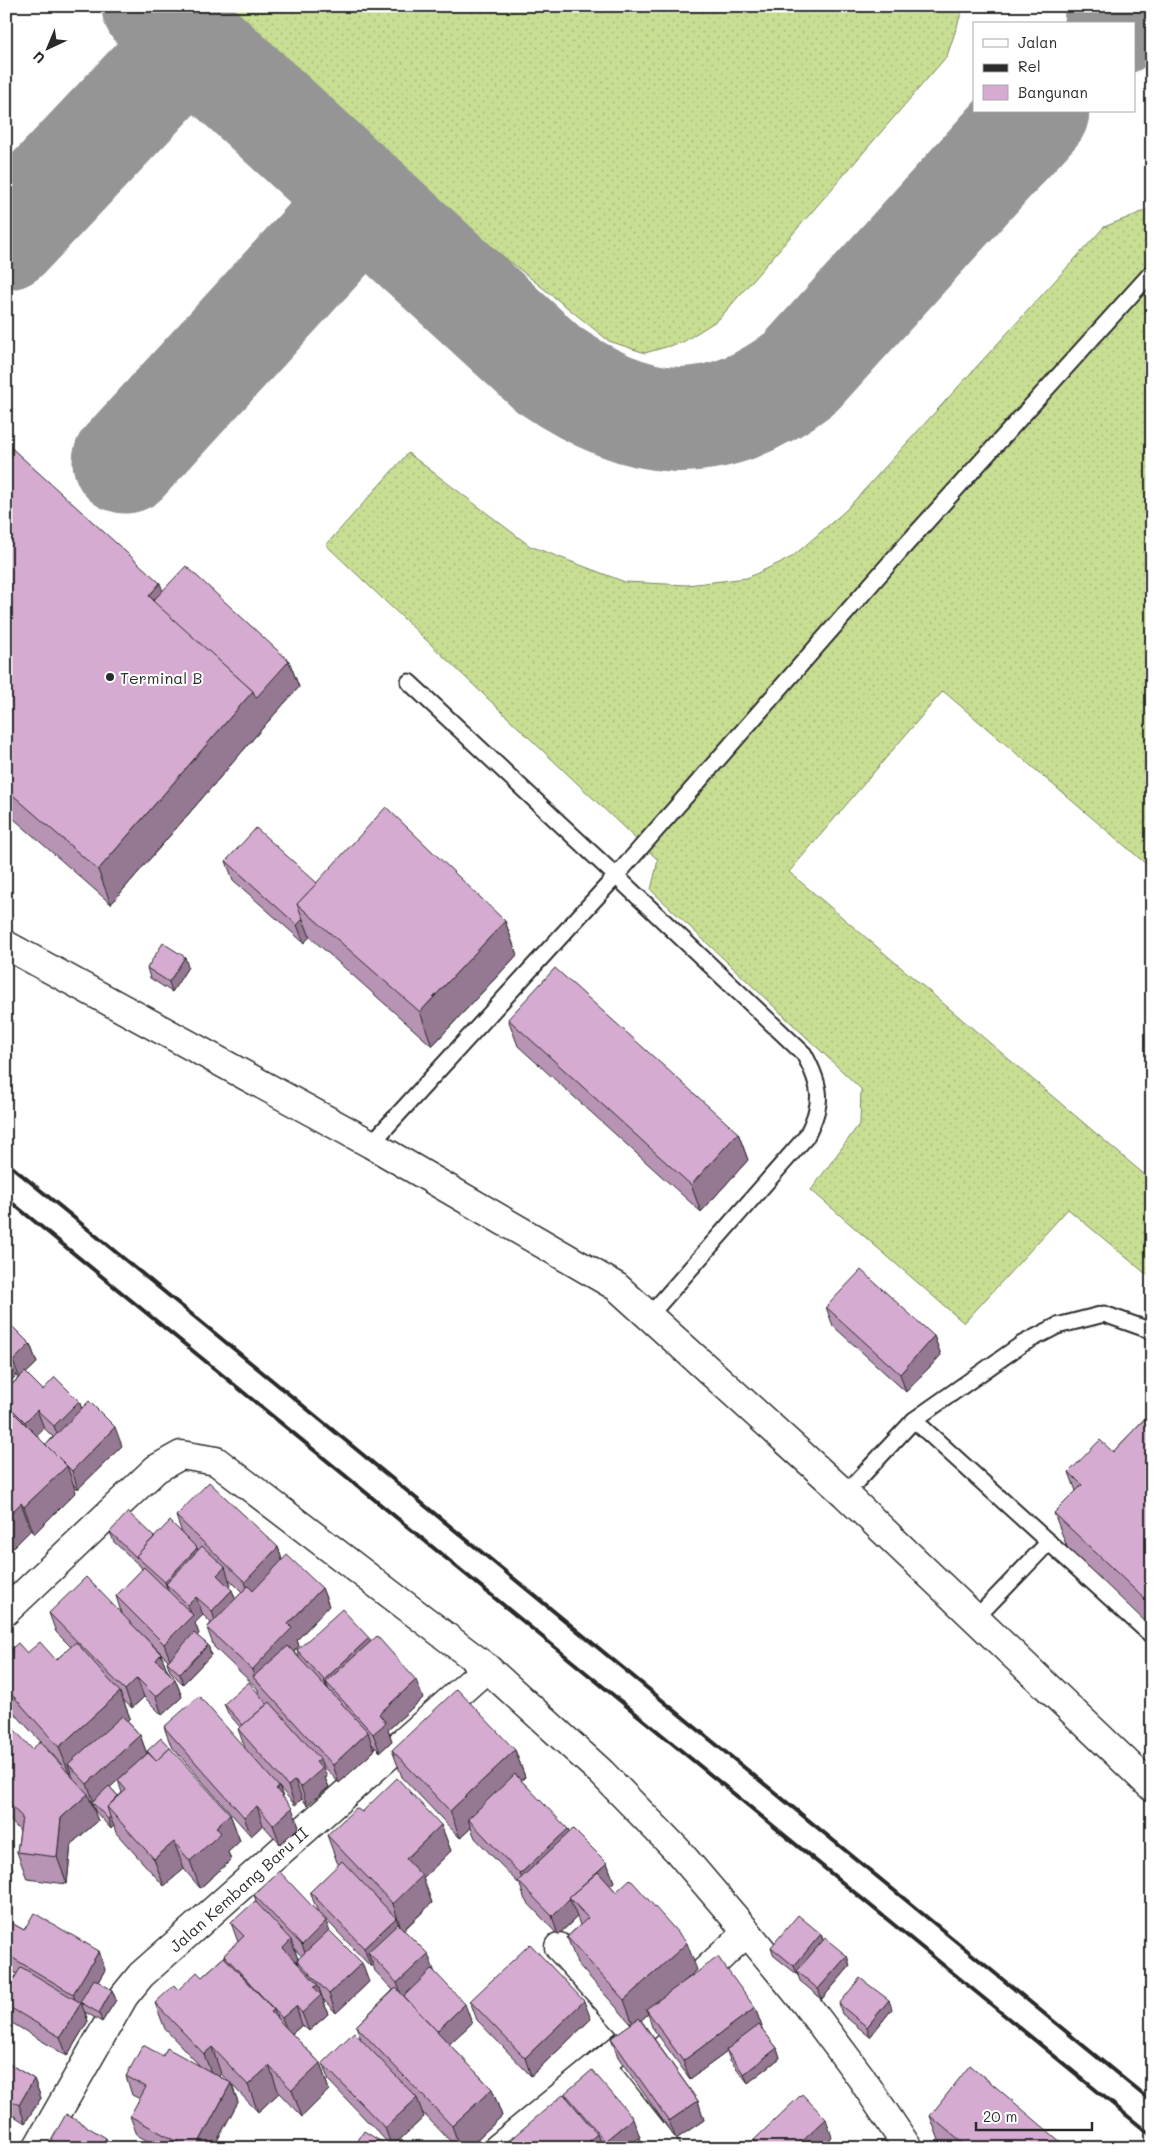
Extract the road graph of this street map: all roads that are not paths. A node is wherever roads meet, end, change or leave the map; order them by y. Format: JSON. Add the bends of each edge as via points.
{"nodes":[{"id":1,"x":1152,"y":272,"type":"edge"},
{"id":2,"x":409,"y":682,"type":"dead end"},
{"id":3,"x":616,"y":876,"type":"junction"},
{"id":4,"x":6,"y":945,"type":"edge"},
{"id":5,"x":371,"y":1144,"type":"junction"},
{"id":6,"x":649,"y":1316,"type":"junction"},
{"id":7,"x":1152,"y":1330,"type":"edge"},
{"id":8,"x":914,"y":1420,"type":"junction"},
{"id":9,"x":845,"y":1494,"type":"junction"},
{"id":10,"x":1049,"y":1542,"type":"junction"},
{"id":11,"x":6,"y":1611,"type":"edge"},
{"id":12,"x":974,"y":1620,"type":"junction"},
{"id":13,"x":1152,"y":1636,"type":"edge"},
{"id":14,"x":488,"y":1668,"type":"junction"},
{"id":15,"x":1152,"y":1787,"type":"edge"},
{"id":16,"x":747,"y":1932,"type":"junction"},
{"id":17,"x":558,"y":1947,"type":"dead end"},
{"id":18,"x":638,"y":2034,"type":"junction"},
{"id":19,"x":600,"y":2065,"type":"junction"},
{"id":20,"x":37,"y":2148,"type":"edge"},
{"id":21,"x":498,"y":2148,"type":"edge"},
{"id":22,"x":666,"y":2148,"type":"edge"},
{"id":23,"x":908,"y":2148,"type":"edge"}],
"edges":[{"from":1,"to":3,"type":"lane","via":[[902,549]]},
{"from":2,"to":3,"type":"lane"},
{"from":3,"to":5,"type":"lane"},
{"from":3,"to":6,"type":"lane","via":[[804,1054],[814,1072],[819,1094],[817,1116],[806,1137]]},
{"from":4,"to":5,"type":"street"},
{"from":5,"to":6,"type":"street","via":[[617,1287]]},
{"from":6,"to":9,"type":"street"},
{"from":7,"to":8,"type":"lane","via":[[1104,1314],[1057,1326],[1022,1344]]},
{"from":8,"to":9,"type":"lane"},
{"from":8,"to":10,"type":"lane"},
{"from":9,"to":12,"type":"street"},
{"from":10,"to":12,"type":"lane"},
{"from":10,"to":13,"type":"lane"},
{"from":11,"to":14,"type":"street","via":[[156,1469],[181,1455],[216,1461]]},
{"from":12,"to":15,"type":"street"},
{"from":14,"to":16,"type":"street","via":[[602,1773],[678,1851]]},
{"from":14,"to":20,"type":"street","name":"Jalan Kembang Baru II","via":[[141,1975],[124,1996]]},
{"from":16,"to":18,"type":"street"},
{"from":16,"to":23,"type":"street","via":[[860,2076]]},
{"from":17,"to":18,"type":"street"},
{"from":18,"to":19,"type":"street"},
{"from":19,"to":21,"type":"street"},
{"from":19,"to":22,"type":"street"}]}
